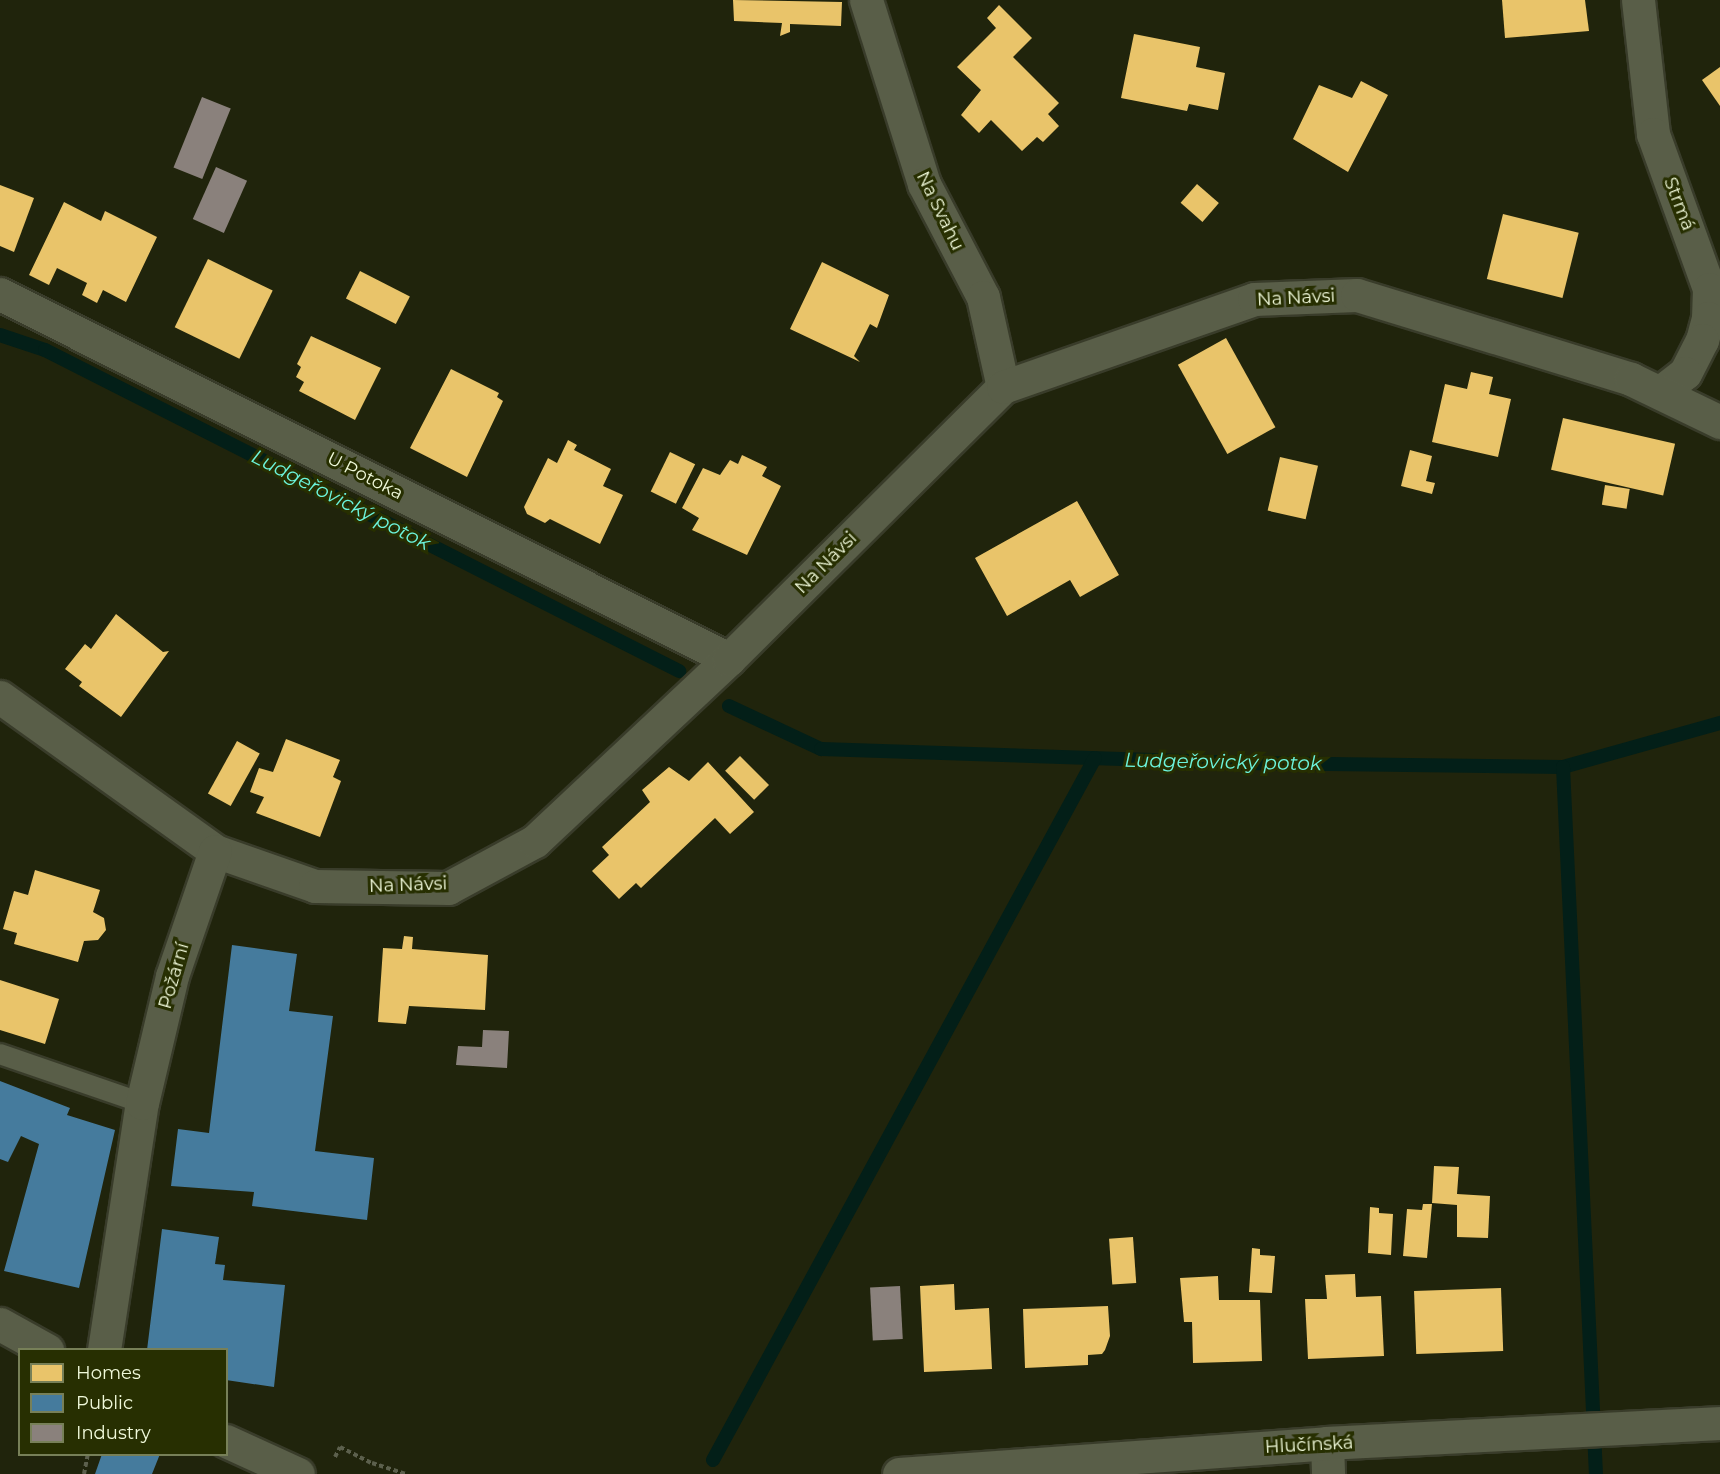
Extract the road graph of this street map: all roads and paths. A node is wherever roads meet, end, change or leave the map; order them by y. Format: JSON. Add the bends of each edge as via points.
{"nodes":[{"id":1,"x":866,"y":0,"type":"edge"},
{"id":2,"x":1638,"y":0,"type":"edge"},
{"id":3,"x":0,"y":294,"type":"edge"},
{"id":4,"x":1003,"y":387,"type":"junction"},
{"id":5,"x":1661,"y":392,"type":"junction"},
{"id":6,"x":1720,"y":422,"type":"edge"},
{"id":7,"x":729,"y":659,"type":"junction"},
{"id":8,"x":0,"y":697,"type":"edge"},
{"id":9,"x":215,"y":851,"type":"junction"},
{"id":10,"x":0,"y":1054,"type":"edge"},
{"id":11,"x":142,"y":1103,"type":"junction"},
{"id":12,"x":0,"y":1324,"type":"edge"},
{"id":13,"x":42,"y":1348,"type":"edge"},
{"id":14,"x":104,"y":1348,"type":"edge"},
{"id":15,"x":1720,"y":1423,"type":"edge"},
{"id":16,"x":228,"y":1442,"type":"edge"},
{"id":17,"x":88,"y":1456,"type":"edge"},
{"id":18,"x":1328,"y":1459,"type":"edge"},
{"id":19,"x":331,"y":1465,"type":"dead end"},
{"id":20,"x":84,"y":1474,"type":"edge"},
{"id":21,"x":298,"y":1474,"type":"edge"},
{"id":22,"x":406,"y":1474,"type":"edge"},
{"id":23,"x":899,"y":1474,"type":"edge"}],
"edges":[{"from":1,"to":4,"type":"street","name":"Na Svahu","via":[[924,183],[983,297]]},
{"from":2,"to":5,"type":"street","name":"Strmá","via":[[1653,134],[1709,289],[1702,340],[1685,373]]},
{"from":3,"to":7,"type":"street","name":"U Potoka"},
{"from":4,"to":5,"type":"street","name":"Na Návsi","via":[[1254,299],[1357,295],[1631,378]]},
{"from":4,"to":7,"type":"street","name":"Na Návsi"},
{"from":5,"to":6,"type":"street","name":"Na Návsi"},
{"from":7,"to":9,"type":"street","name":"Na Návsi","via":[[535,841],[448,888],[315,886]]},
{"from":8,"to":9,"type":"street","name":"Na Návsi"},
{"from":9,"to":11,"type":"street","name":"Požární","via":[[172,976]]},
{"from":10,"to":11,"type":"lane"},
{"from":11,"to":14,"type":"street","name":"Požární"},
{"from":12,"to":13,"type":"street"},
{"from":15,"to":18,"type":"street","name":"Hlučínská"},
{"from":16,"to":21,"type":"street"},
{"from":17,"to":20,"type":"path"},
{"from":18,"to":23,"type":"street","name":"Hlučínská"},
{"from":19,"to":22,"type":"path","via":[[340,1447]]}]}
